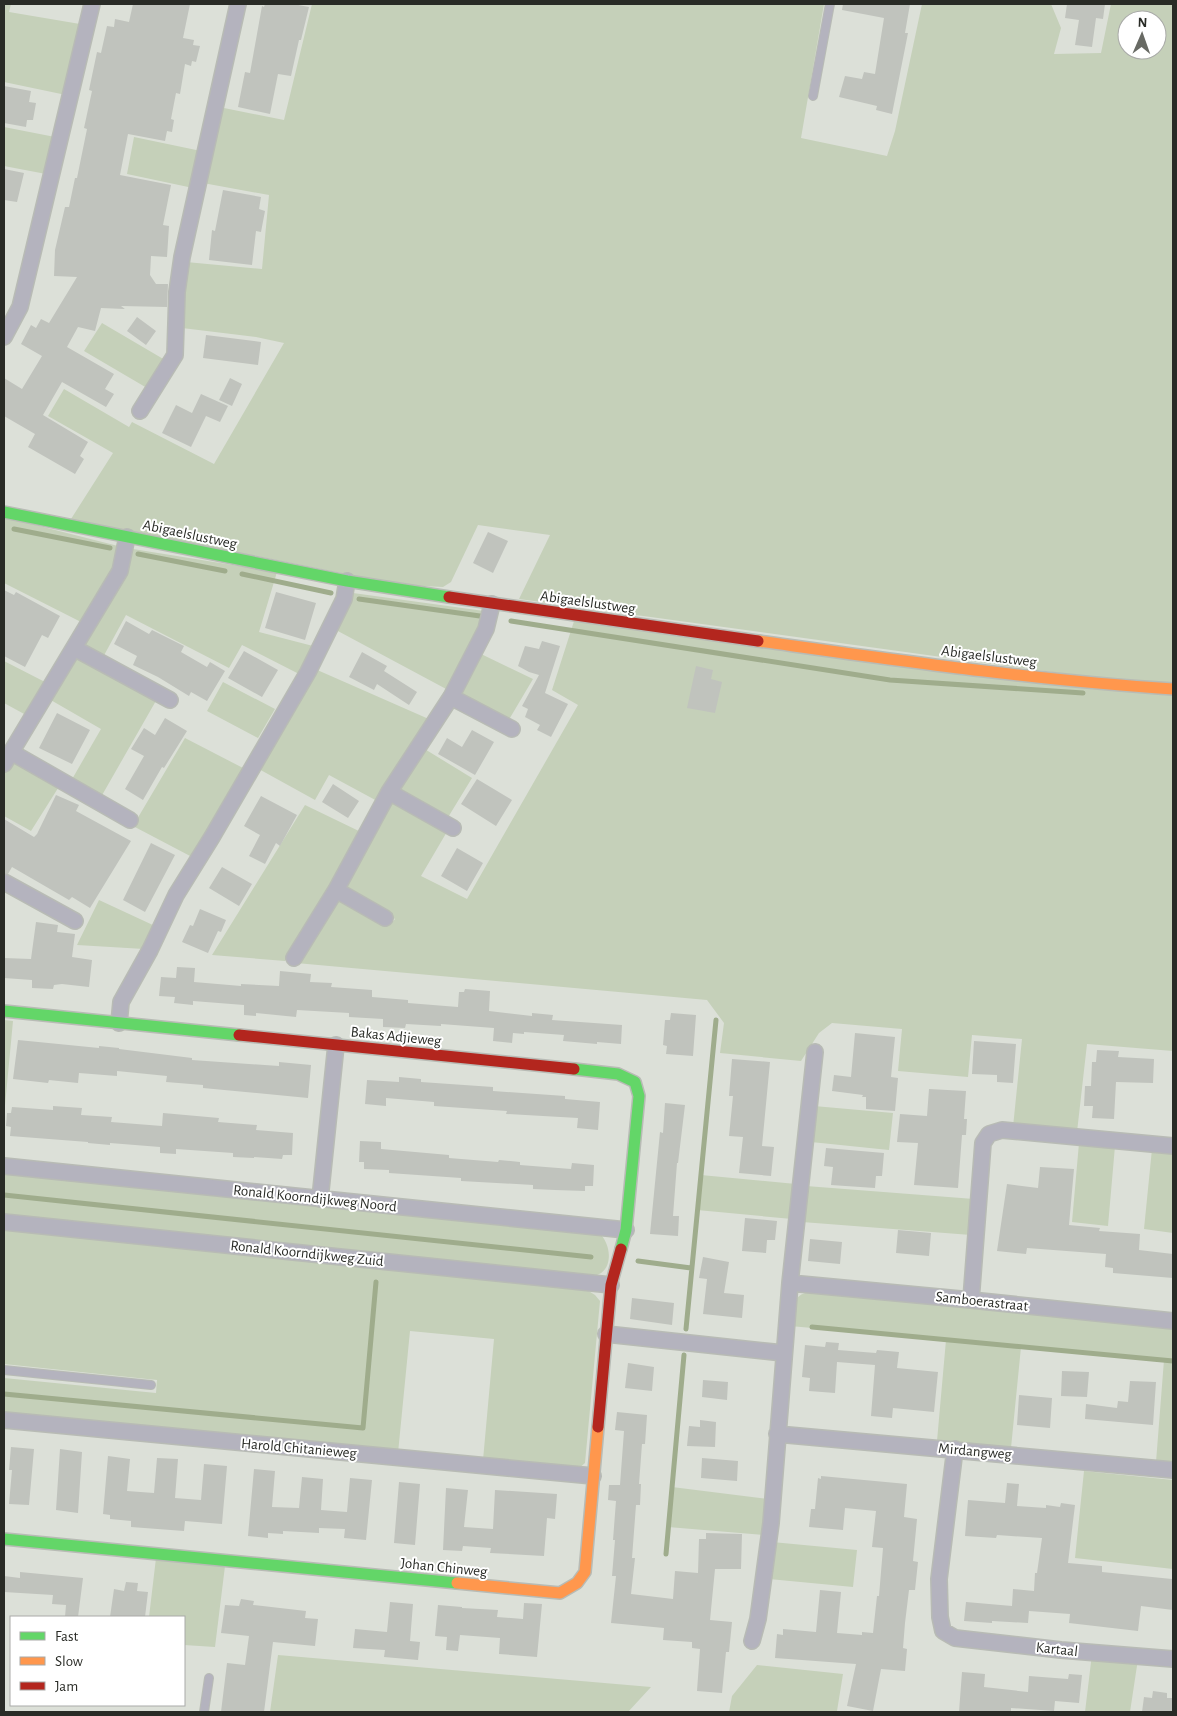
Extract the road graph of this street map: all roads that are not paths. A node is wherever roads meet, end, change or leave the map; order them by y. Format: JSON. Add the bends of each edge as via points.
{"nodes":[{"id":1,"x":92,"y":4,"type":"edge"},
{"id":2,"x":238,"y":4,"type":"edge"},
{"id":3,"x":830,"y":4,"type":"edge"},
{"id":4,"x":813,"y":96,"type":"dead end"},
{"id":5,"x":4,"y":337,"type":"edge"},
{"id":6,"x":140,"y":411,"type":"dead end"},
{"id":7,"x":4,"y":512,"type":"edge"},
{"id":8,"x":127,"y":536,"type":"junction"},
{"id":9,"x":347,"y":581,"type":"junction"},
{"id":10,"x":492,"y":604,"type":"junction"},
{"id":11,"x":74,"y":648,"type":"junction"},
{"id":12,"x":1173,"y":689,"type":"edge"},
{"id":13,"x":451,"y":697,"type":"junction"},
{"id":14,"x":170,"y":700,"type":"dead end"},
{"id":15,"x":512,"y":729,"type":"dead end"},
{"id":16,"x":7,"y":758,"type":"edge"},
{"id":17,"x":389,"y":792,"type":"junction"},
{"id":18,"x":130,"y":820,"type":"dead end"},
{"id":19,"x":453,"y":828,"type":"dead end"},
{"id":20,"x":4,"y":882,"type":"edge"},
{"id":21,"x":336,"y":890,"type":"junction"},
{"id":22,"x":385,"y":918,"type":"dead end"},
{"id":23,"x":75,"y":921,"type":"dead end"},
{"id":24,"x":294,"y":958,"type":"dead end"},
{"id":25,"x":4,"y":1011,"type":"edge"},
{"id":26,"x":119,"y":1023,"type":"junction"},
{"id":27,"x":336,"y":1045,"type":"junction"},
{"id":28,"x":815,"y":1052,"type":"dead end"},
{"id":29,"x":1173,"y":1146,"type":"edge"},
{"id":30,"x":4,"y":1166,"type":"edge"},
{"id":31,"x":320,"y":1198,"type":"junction"},
{"id":32,"x":4,"y":1222,"type":"edge"},
{"id":33,"x":626,"y":1230,"type":"junction"},
{"id":34,"x":790,"y":1283,"type":"junction"},
{"id":35,"x":611,"y":1285,"type":"junction"},
{"id":36,"x":971,"y":1300,"type":"junction"},
{"id":37,"x":1173,"y":1321,"type":"edge"},
{"id":38,"x":606,"y":1334,"type":"junction"},
{"id":39,"x":783,"y":1353,"type":"junction"},
{"id":40,"x":4,"y":1370,"type":"edge"},
{"id":41,"x":151,"y":1385,"type":"dead end"},
{"id":42,"x":4,"y":1420,"type":"edge"},
{"id":43,"x":777,"y":1434,"type":"junction"},
{"id":44,"x":955,"y":1449,"type":"junction"},
{"id":45,"x":1173,"y":1470,"type":"edge"},
{"id":46,"x":594,"y":1476,"type":"junction"},
{"id":47,"x":4,"y":1538,"type":"edge"},
{"id":48,"x":752,"y":1640,"type":"dead end"},
{"id":49,"x":1173,"y":1659,"type":"edge"},
{"id":50,"x":209,"y":1678,"type":"dead end"},
{"id":51,"x":204,"y":1712,"type":"edge"}],
"edges":[{"from":1,"to":5,"type":"street","via":[[20,307]]},
{"from":2,"to":6,"type":"street","via":[[182,257],[174,355]]},
{"from":3,"to":4,"type":"lane"},
{"from":7,"to":8,"type":"street","name":"Abigaelslustweg"},
{"from":8,"to":9,"type":"street","name":"Abigaelslustweg"},
{"from":8,"to":11,"type":"street","via":[[120,571]]},
{"from":9,"to":10,"type":"street","name":"Abigaelslustweg"},
{"from":9,"to":26,"type":"street","via":[[344,599],[308,672],[176,895],[121,1002]]},
{"from":10,"to":12,"type":"street","name":"Abigaelslustweg","via":[[888,659],[1111,685]]},
{"from":10,"to":13,"type":"street","via":[[486,630]]},
{"from":11,"to":14,"type":"street"},
{"from":11,"to":16,"type":"street"},
{"from":13,"to":15,"type":"street"},
{"from":13,"to":17,"type":"street"},
{"from":16,"to":18,"type":"street"},
{"from":17,"to":19,"type":"street"},
{"from":17,"to":21,"type":"street"},
{"from":20,"to":23,"type":"street"},
{"from":21,"to":22,"type":"street"},
{"from":21,"to":24,"type":"street"},
{"from":25,"to":26,"type":"street","name":"Bakas Adjieweg"},
{"from":26,"to":27,"type":"street","name":"Bakas Adjieweg"},
{"from":27,"to":31,"type":"street"},
{"from":27,"to":33,"type":"street","name":"Bakas Adjieweg","via":[[618,1074],[635,1082],[639,1096]]},
{"from":28,"to":34,"type":"street"},
{"from":29,"to":36,"type":"street","via":[[1002,1130],[989,1134],[983,1143]]},
{"from":30,"to":31,"type":"street","name":"Ronald Koorndijkweg Noord"},
{"from":31,"to":33,"type":"street","name":"Ronald Koorndijkweg Noord"},
{"from":32,"to":35,"type":"street","name":"Ronald Koorndijkweg Zuid"},
{"from":33,"to":35,"type":"street","name":"Bakas Adjieweg"},
{"from":34,"to":36,"type":"street","name":"Samboerastraat"},
{"from":34,"to":39,"type":"street"},
{"from":35,"to":38,"type":"street","name":"Johan Chinweg"},
{"from":36,"to":37,"type":"street","name":"Samboerastraat"},
{"from":38,"to":39,"type":"street"},
{"from":38,"to":46,"type":"street","name":"Johan Chinweg"},
{"from":39,"to":43,"type":"street"},
{"from":40,"to":41,"type":"lane"},
{"from":42,"to":46,"type":"street","name":"Harold Chitanieweg"},
{"from":43,"to":44,"type":"street","name":"Mirdangweg"},
{"from":43,"to":48,"type":"street","via":[[771,1523],[758,1619]]},
{"from":44,"to":45,"type":"street","name":"Mirdangweg"},
{"from":44,"to":49,"type":"street","name":"Kartaal","via":[[939,1579],[943,1632],[955,1638]]},
{"from":46,"to":47,"type":"street","name":"Johan Chinweg","via":[[585,1572],[577,1583],[560,1593]]},
{"from":50,"to":51,"type":"lane"}]}
